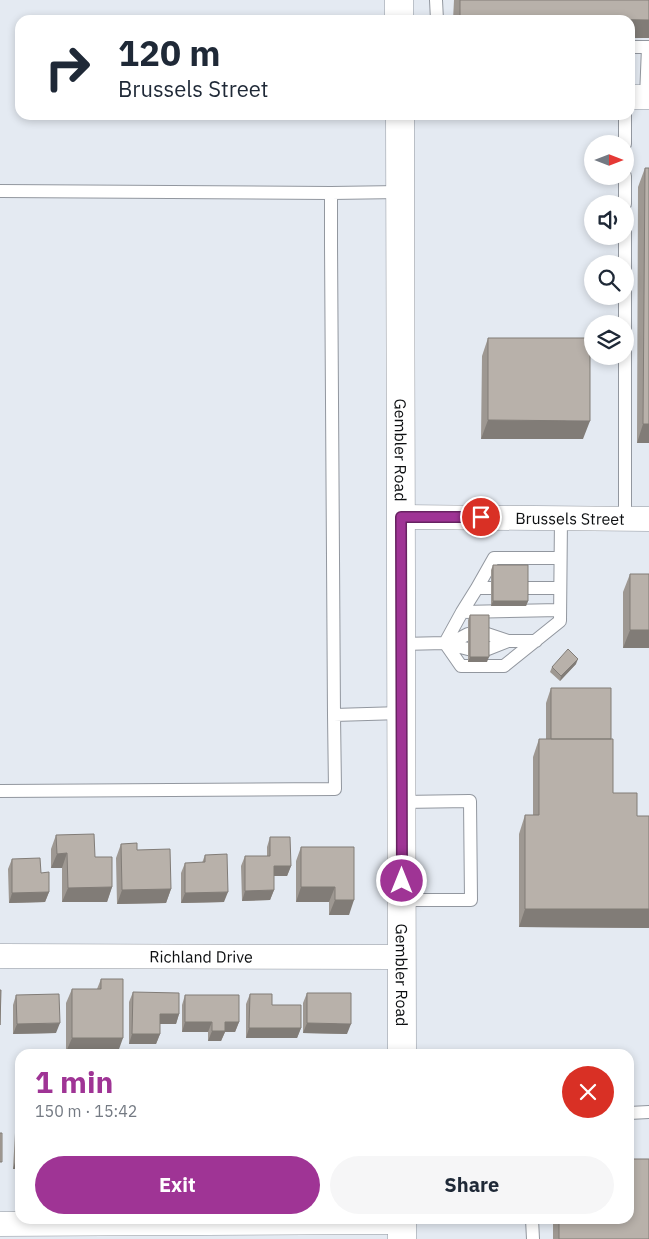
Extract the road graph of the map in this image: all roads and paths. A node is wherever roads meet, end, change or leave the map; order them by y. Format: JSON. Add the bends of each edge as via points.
{"nodes":[{"id":1,"x":399,"y":0,"type":"edge"},
{"id":2,"x":436,"y":0,"type":"edge"},
{"id":3,"x":400,"y":15,"type":"edge"},
{"id":4,"x":437,"y":15,"type":"edge"},
{"id":5,"x":635,"y":47,"type":"edge"},
{"id":6,"x":648,"y":47,"type":"edge"},
{"id":7,"x":642,"y":97,"type":"edge"},
{"id":8,"x":400,"y":120,"type":"edge"},
{"id":9,"x":625,"y":120,"type":"edge"},
{"id":10,"x":625,"y":135,"type":"edge"},
{"id":11,"x":0,"y":191,"type":"edge"},
{"id":12,"x":400,"y":192,"type":"junction"},
{"id":13,"x":331,"y":193,"type":"junction"},
{"id":14,"x":625,"y":245,"type":"edge"},
{"id":15,"x":401,"y":517,"type":"junction"},
{"id":16,"x":561,"y":518,"type":"junction"},
{"id":17,"x":626,"y":518,"type":"junction"},
{"id":18,"x":649,"y":518,"type":"edge"},
{"id":19,"x":560,"y":558,"type":"junction"},
{"id":20,"x":476,"y":588,"type":"junction"},
{"id":21,"x":491,"y":588,"type":"edge"},
{"id":22,"x":526,"y":588,"type":"edge"},
{"id":23,"x":560,"y":588,"type":"junction"},
{"id":24,"x":560,"y":610,"type":"junction"},
{"id":25,"x":462,"y":612,"type":"junction"},
{"id":26,"x":468,"y":634,"type":"edge"},
{"id":27,"x":487,"y":634,"type":"edge"},
{"id":28,"x":536,"y":640,"type":"junction"},
{"id":29,"x":508,"y":641,"type":"junction"},
{"id":30,"x":448,"y":643,"type":"junction"},
{"id":31,"x":401,"y":644,"type":"junction"},
{"id":32,"x":468,"y":649,"type":"edge"},
{"id":33,"x":488,"y":649,"type":"edge"},
{"id":34,"x":401,"y":713,"type":"junction"},
{"id":35,"x":334,"y":715,"type":"junction"},
{"id":36,"x":0,"y":791,"type":"edge"},
{"id":37,"x":401,"y":802,"type":"junction"},
{"id":38,"x":402,"y":900,"type":"junction"},
{"id":39,"x":0,"y":956,"type":"edge"},
{"id":40,"x":402,"y":957,"type":"junction"},
{"id":41,"x":402,"y":1049,"type":"edge"},
{"id":42,"x":649,"y":1112,"type":"edge"},
{"id":43,"x":634,"y":1113,"type":"edge"},
{"id":44,"x":0,"y":1224,"type":"edge"},
{"id":45,"x":532,"y":1224,"type":"edge"},
{"id":46,"x":402,"y":1227,"type":"edge"},
{"id":47,"x":533,"y":1239,"type":"edge"}],
"edges":[{"from":1,"to":3,"type":"main road"},
{"from":2,"to":4,"type":"lane"},
{"from":5,"to":6,"type":"lane"},
{"from":6,"to":7,"type":"lane"},
{"from":8,"to":12,"type":"main road","name":"Gembler Road"},
{"from":9,"to":10,"type":"lane"},
{"from":11,"to":13,"type":"lane"},
{"from":12,"to":13,"type":"lane"},
{"from":12,"to":15,"type":"main road","name":"Gembler Road"},
{"from":13,"to":35,"type":"lane"},
{"from":14,"to":17,"type":"lane"},
{"from":15,"to":16,"type":"street","name":"Brussels Street"},
{"from":15,"to":31,"type":"main road","name":"Gembler Road"},
{"from":16,"to":17,"type":"street","name":"Brussels Street"},
{"from":16,"to":19,"type":"lane"},
{"from":17,"to":18,"type":"street","name":"Brussels Street"},
{"from":19,"to":20,"type":"lane","via":[[494,558]]},
{"from":19,"to":23,"type":"lane"},
{"from":20,"to":21,"type":"lane"},
{"from":20,"to":25,"type":"lane"},
{"from":22,"to":23,"type":"lane"},
{"from":23,"to":24,"type":"lane"},
{"from":24,"to":25,"type":"lane"},
{"from":24,"to":28,"type":"lane","via":[[560,621]]},
{"from":25,"to":30,"type":"lane"},
{"from":26,"to":30,"type":"lane"},
{"from":27,"to":29,"type":"lane"},
{"from":28,"to":29,"type":"lane"},
{"from":28,"to":30,"type":"lane","via":[[504,666],[461,666]]},
{"from":29,"to":33,"type":"lane"},
{"from":30,"to":31,"type":"lane"},
{"from":30,"to":32,"type":"lane"},
{"from":31,"to":34,"type":"main road","name":"Gembler Road"},
{"from":34,"to":35,"type":"lane"},
{"from":34,"to":37,"type":"main road","name":"Gembler Road"},
{"from":35,"to":36,"type":"lane","via":[[335,789]]},
{"from":37,"to":38,"type":"main road","name":"Gembler Road"},
{"from":37,"to":38,"type":"lane","via":[[470,801],[471,900]]},
{"from":38,"to":40,"type":"main road","name":"Gembler Road"},
{"from":39,"to":40,"type":"street","name":"Richland Drive"},
{"from":40,"to":41,"type":"main road","name":"Gembler Road"},
{"from":42,"to":43,"type":"lane"},
{"from":44,"to":46,"type":"street"},
{"from":45,"to":47,"type":"lane"}]}
